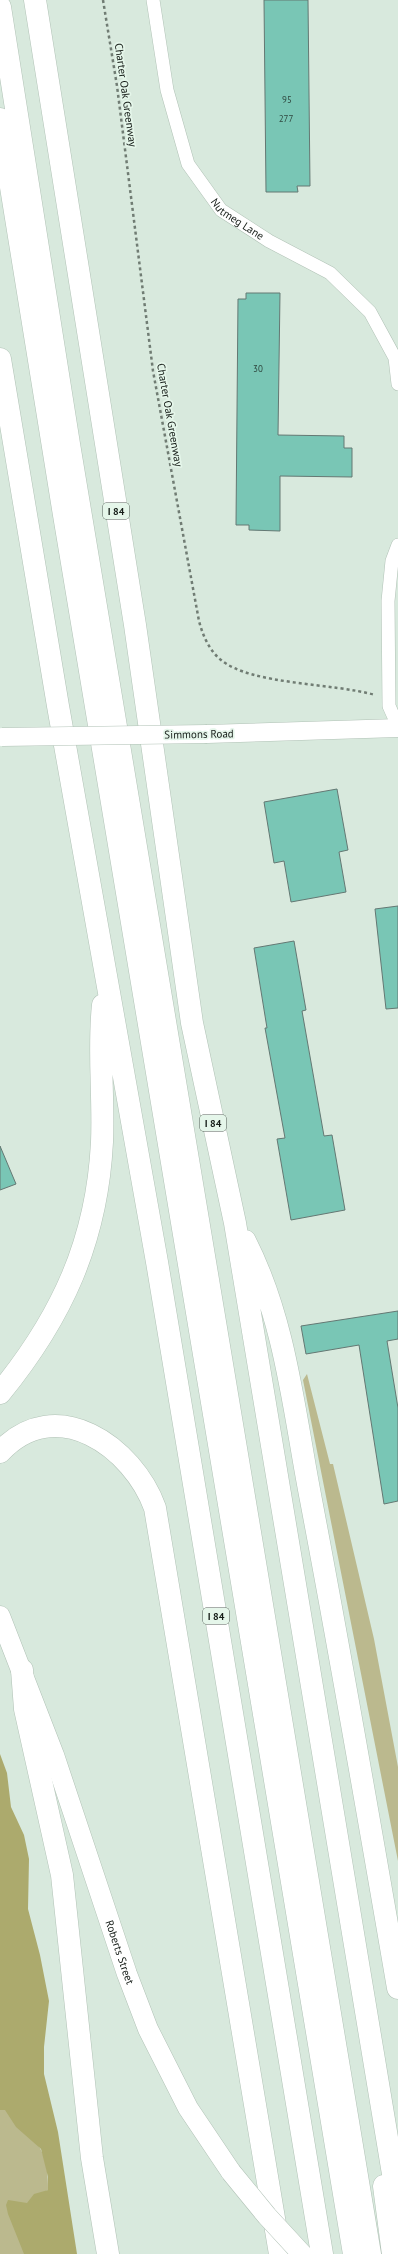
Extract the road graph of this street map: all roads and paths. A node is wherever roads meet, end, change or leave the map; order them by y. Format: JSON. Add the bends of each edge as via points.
{"nodes":[{"id":1,"x":35,"y":0,"type":"edge"},
{"id":2,"x":103,"y":0,"type":"edge"},
{"id":3,"x":153,"y":0,"type":"edge"},
{"id":4,"x":0,"y":7,"type":"edge"},
{"id":5,"x":0,"y":119,"type":"edge"},
{"id":6,"x":0,"y":359,"type":"edge"},
{"id":7,"x":398,"y":384,"type":"edge"},
{"id":8,"x":398,"y":545,"type":"edge"},
{"id":9,"x":394,"y":575,"type":"edge"},
{"id":10,"x":378,"y":696,"type":"dead end"},
{"id":11,"x":398,"y":727,"type":"edge"},
{"id":12,"x":1,"y":737,"type":"edge"},
{"id":13,"x":141,"y":874,"type":"junction"},
{"id":14,"x":106,"y":978,"type":"junction"},
{"id":15,"x":192,"y":1023,"type":"junction"},
{"id":16,"x":235,"y":1223,"type":"junction"},
{"id":17,"x":0,"y":1393,"type":"edge"},
{"id":18,"x":0,"y":1452,"type":"edge"},
{"id":19,"x":0,"y":1616,"type":"edge"},
{"id":20,"x":22,"y":1670,"type":"junction"},
{"id":21,"x":398,"y":1988,"type":"edge"},
{"id":22,"x":379,"y":2090,"type":"junction"},
{"id":23,"x":398,"y":2204,"type":"edge"},
{"id":24,"x":108,"y":2254,"type":"edge"},
{"id":25,"x":280,"y":2254,"type":"edge"},
{"id":26,"x":302,"y":2254,"type":"edge"},
{"id":27,"x":322,"y":2254,"type":"edge"},
{"id":28,"x":354,"y":2254,"type":"edge"},
{"id":29,"x":370,"y":2254,"type":"edge"},
{"id":30,"x":392,"y":2254,"type":"edge"}],
"edges":[{"from":1,"to":15,"type":"highway","number":"I 84","via":[[135,625]]},
{"from":2,"to":10,"type":"path","name":"Charter Oak Greenway","via":[[117,86],[153,371],[199,621],[204,636],[217,656],[229,666],[241,671],[357,690]]},
{"from":3,"to":7,"type":"street","name":"Nutmeg Lane","via":[[167,90],[188,164],[221,210],[269,241],[330,273],[370,312],[395,358]]},
{"from":4,"to":13,"type":"highway","via":[[69,444]]},
{"from":5,"to":28,"type":"highway"},
{"from":6,"to":14,"type":"highway","number":"I 84"},
{"from":8,"to":9,"type":"street","via":[[392,561]]},
{"from":9,"to":11,"type":"street","via":[[388,602],[389,706]]},
{"from":11,"to":12,"type":"main road","name":"Simmons Road","bridge":true,"via":[[207,734]]},
{"from":13,"to":15,"type":"highway","via":[[153,900]]},
{"from":13,"to":29,"type":"highway"},
{"from":14,"to":17,"type":"highway","via":[[101,1029],[100,1159],[96,1196],[88,1232],[75,1272],[55,1313],[27,1358]]},
{"from":14,"to":27,"type":"highway","number":"I 84","via":[[157,1262]]},
{"from":15,"to":16,"type":"highway","number":"I 84"},
{"from":16,"to":21,"type":"highway","via":[[263,1282],[283,1350],[352,1716]]},
{"from":16,"to":22,"type":"highway","number":"I 84"},
{"from":18,"to":25,"type":"highway","via":[[15,1439],[37,1429],[63,1427],[85,1432],[101,1440],[131,1466],[148,1489],[156,1508]]},
{"from":19,"to":20,"type":"main road","name":"Roberts Street"},
{"from":20,"to":24,"type":"highway","via":[[25,1709],[62,1870],[92,2158]]},
{"from":20,"to":26,"type":"main road","name":"Roberts Street","bridge":true,"via":[[54,1755],[127,1974],[148,2029],[188,2108],[231,2172]]},
{"from":22,"to":23,"type":"highway","number":"I 84"},
{"from":22,"to":30,"type":"highway","via":[[383,2184]]}]}
